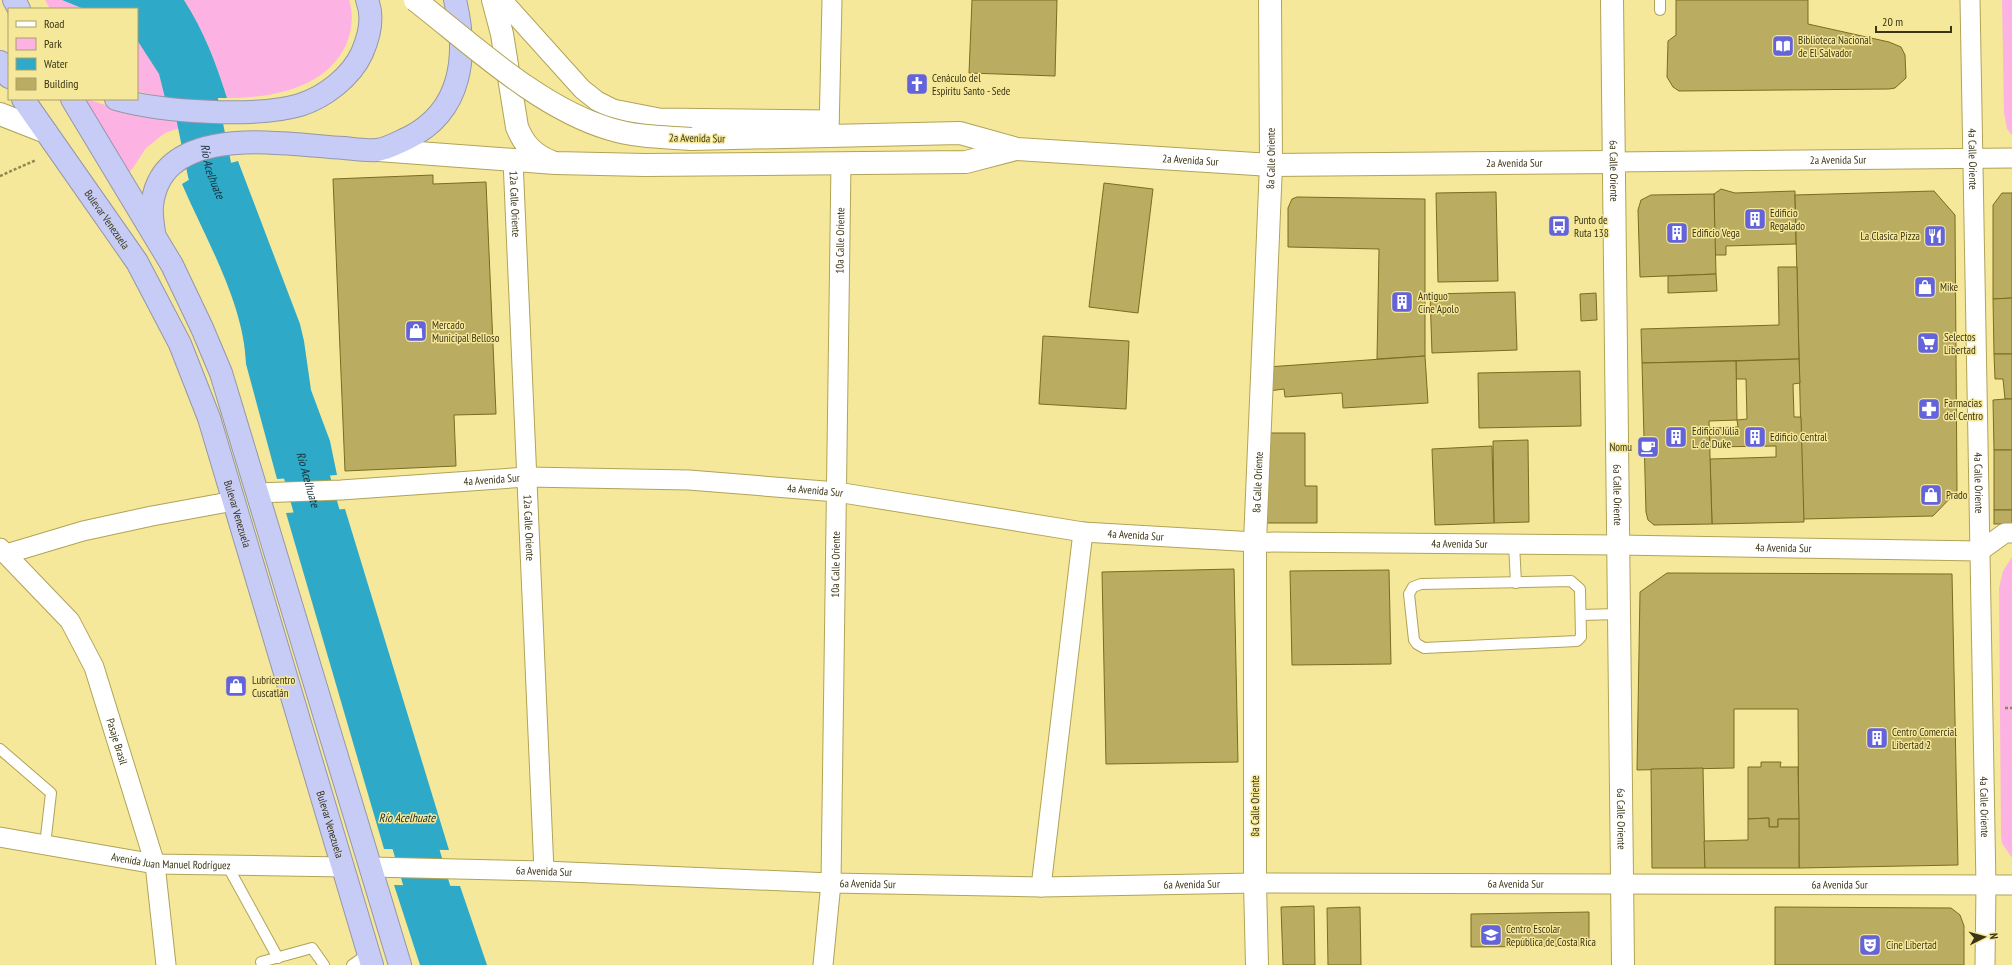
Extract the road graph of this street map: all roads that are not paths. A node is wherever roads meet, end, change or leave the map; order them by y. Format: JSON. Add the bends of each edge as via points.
{"nodes":[{"id":1,"x":367,"y":0,"type":"edge"},
{"id":2,"x":415,"y":0,"type":"edge"},
{"id":3,"x":455,"y":0,"type":"edge"},
{"id":4,"x":493,"y":0,"type":"edge"},
{"id":5,"x":502,"y":0,"type":"edge"},
{"id":6,"x":832,"y":0,"type":"edge"},
{"id":7,"x":1270,"y":0,"type":"edge"},
{"id":8,"x":1612,"y":0,"type":"edge"},
{"id":9,"x":1970,"y":0,"type":"edge"},
{"id":10,"x":0,"y":62,"type":"edge"},
{"id":11,"x":8,"y":75,"type":"edge"},
{"id":12,"x":23,"y":100,"type":"edge"},
{"id":13,"x":73,"y":100,"type":"edge"},
{"id":14,"x":121,"y":100,"type":"edge"},
{"id":15,"x":0,"y":114,"type":"edge"},
{"id":16,"x":829,"y":128,"type":"junction"},
{"id":17,"x":46,"y":132,"type":"junction"},
{"id":18,"x":1017,"y":149,"type":"junction"},
{"id":19,"x":378,"y":150,"type":"junction"},
{"id":20,"x":1974,"y":157,"type":"junction"},
{"id":21,"x":2012,"y":158,"type":"edge"},
{"id":22,"x":513,"y":160,"type":"junction"},
{"id":23,"x":1614,"y":162,"type":"junction"},
{"id":24,"x":555,"y":163,"type":"junction"},
{"id":25,"x":841,"y":163,"type":"junction"},
{"id":26,"x":1271,"y":164,"type":"junction"},
{"id":27,"x":154,"y":236,"type":"junction"},
{"id":28,"x":527,"y":477,"type":"junction"},
{"id":29,"x":837,"y":492,"type":"junction"},
{"id":30,"x":257,"y":493,"type":"junction"},
{"id":31,"x":234,"y":501,"type":"junction"},
{"id":32,"x":1083,"y":532,"type":"junction"},
{"id":33,"x":2012,"y":533,"type":"edge"},
{"id":34,"x":1255,"y":542,"type":"junction"},
{"id":35,"x":1514,"y":544,"type":"junction"},
{"id":36,"x":1618,"y":545,"type":"junction"},
{"id":37,"x":3,"y":551,"type":"edge"},
{"id":38,"x":1980,"y":551,"type":"junction"},
{"id":39,"x":1516,"y":583,"type":"junction"},
{"id":40,"x":1619,"y":614,"type":"junction"},
{"id":41,"x":1581,"y":615,"type":"junction"},
{"id":42,"x":0,"y":749,"type":"edge"},
{"id":43,"x":0,"y":837,"type":"edge"},
{"id":44,"x":45,"y":845,"type":"junction"},
{"id":45,"x":155,"y":864,"type":"junction"},
{"id":46,"x":227,"y":865,"type":"junction"},
{"id":47,"x":343,"y":867,"type":"junction"},
{"id":48,"x":380,"y":868,"type":"junction"},
{"id":49,"x":544,"y":871,"type":"junction"},
{"id":50,"x":831,"y":883,"type":"junction"},
{"id":51,"x":1255,"y":883,"type":"junction"},
{"id":52,"x":1622,"y":884,"type":"junction"},
{"id":53,"x":2012,"y":885,"type":"edge"},
{"id":54,"x":1986,"y":886,"type":"junction"},
{"id":55,"x":1041,"y":887,"type":"junction"},
{"id":56,"x":278,"y":958,"type":"junction"},
{"id":57,"x":364,"y":961,"type":"edge"},
{"id":58,"x":261,"y":962,"type":"dead end"},
{"id":59,"x":166,"y":965,"type":"edge"},
{"id":60,"x":324,"y":965,"type":"edge"},
{"id":61,"x":400,"y":965,"type":"edge"},
{"id":62,"x":823,"y":965,"type":"edge"},
{"id":63,"x":1257,"y":965,"type":"edge"},
{"id":64,"x":1623,"y":965,"type":"edge"},
{"id":65,"x":1985,"y":965,"type":"edge"}],
"edges":[{"from":1,"to":14,"type":"highway","via":[[369,34],[360,57],[341,81],[315,98],[287,108],[229,112],[168,109]]},
{"from":2,"to":16,"type":"main road","name":"2a Avenida Sur","bridge":true,"via":[[518,81],[557,107],[611,130],[637,135],[691,139]]},
{"from":3,"to":19,"type":"highway","via":[[459,24],[460,62],[451,99],[439,117],[419,133]]},
{"from":4,"to":24,"type":"main road","via":[[502,34],[519,133],[528,147],[540,157]]},
{"from":5,"to":16,"type":"street","name":"2a Avenida Sur","via":[[582,89],[614,109],[674,119]]},
{"from":6,"to":16,"type":"street"},
{"from":7,"to":26,"type":"main road","name":"8a Calle Oriente"},
{"from":8,"to":23,"type":"main road","name":"6a Calle Oriente"},
{"from":9,"to":20,"type":"street","name":"4a Calle Oriente"},
{"from":10,"to":11,"type":"highway"},
{"from":12,"to":17,"type":"highway","name":"Bulevar Venezuela"},
{"from":13,"to":27,"type":"highway"},
{"from":15,"to":17,"type":"main road"},
{"from":16,"to":18,"type":"main road","name":"2a Avenida Sur","via":[[960,133]]},
{"from":17,"to":31,"type":"highway","name":"Bulevar Venezuela","via":[[136,262],[165,314],[180,344],[209,418]]},
{"from":18,"to":25,"type":"main road","name":"2a Avenida Sur","via":[[966,162]]},
{"from":18,"to":26,"type":"main road","name":"2a Avenida Sur"},
{"from":19,"to":22,"type":"main road","name":"2a Avenida Sur"},
{"from":19,"to":27,"type":"highway","via":[[235,143],[202,147],[177,161],[166,172],[152,206]]},
{"from":20,"to":21,"type":"street","name":"2a Avenida Sur"},
{"from":20,"to":23,"type":"street","name":"2a Avenida Sur"},
{"from":20,"to":38,"type":"street","name":"4a Calle Oriente"},
{"from":22,"to":24,"type":"main road","name":"2a Avenida Sur"},
{"from":22,"to":28,"type":"street","name":"12a Calle Oriente"},
{"from":23,"to":26,"type":"main road","name":"2a Avenida Sur"},
{"from":23,"to":36,"type":"main road","name":"6a Calle Oriente"},
{"from":24,"to":25,"type":"main road","name":"2a Avenida Sur"},
{"from":25,"to":29,"type":"street","name":"10a Calle Oriente"},
{"from":26,"to":34,"type":"main road","name":"8a Calle Oriente"},
{"from":27,"to":30,"type":"highway","via":[[187,295],[221,373]]},
{"from":28,"to":29,"type":"street","name":"4a Avenida Sur","via":[[689,480]]},
{"from":28,"to":30,"type":"street","name":"4a Avenida Sur"},
{"from":28,"to":49,"type":"street","name":"12a Calle Oriente"},
{"from":29,"to":32,"type":"street","name":"4a Avenida Sur"},
{"from":29,"to":50,"type":"street","name":"10a Calle Oriente"},
{"from":30,"to":48,"type":"highway"},
{"from":31,"to":37,"type":"street","via":[[152,516]]},
{"from":31,"to":47,"type":"highway","name":"Bulevar Venezuela"},
{"from":32,"to":34,"type":"street","name":"4a Avenida Sur"},
{"from":32,"to":55,"type":"street"},
{"from":33,"to":38,"type":"street","via":[[2005,533]]},
{"from":34,"to":35,"type":"street","name":"4a Avenida Sur"},
{"from":34,"to":51,"type":"main road","name":"8a Calle Oriente"},
{"from":35,"to":36,"type":"street","name":"4a Avenida Sur"},
{"from":35,"to":39,"type":"lane"},
{"from":36,"to":38,"type":"street","name":"4a Avenida Sur"},
{"from":36,"to":40,"type":"main road","name":"6a Calle Oriente"},
{"from":37,"to":45,"type":"street","name":"Pasaje Brasil","via":[[70,621],[94,667]]},
{"from":38,"to":54,"type":"street","name":"4a Calle Oriente"},
{"from":39,"to":41,"type":"lane","via":[[1572,581],[1580,589]]},
{"from":39,"to":41,"type":"lane","via":[[1421,584],[1413,587],[1409,594],[1414,640],[1424,648],[1577,641],[1581,637]]},
{"from":40,"to":41,"type":"lane"},
{"from":40,"to":52,"type":"main road","name":"6a Calle Oriente"},
{"from":42,"to":44,"type":"lane","via":[[51,793]]},
{"from":43,"to":44,"type":"street","name":"Avenida Juan Manuel Rodríguez"},
{"from":44,"to":45,"type":"street","name":"Avenida Juan Manuel Rodríguez"},
{"from":45,"to":46,"type":"street","name":"Avenida Juan Manuel Rodríguez"},
{"from":45,"to":59,"type":"street","name":"Pasaje Brasil"},
{"from":46,"to":47,"type":"street","name":"Avenida Juan Manuel Rodríguez"},
{"from":46,"to":56,"type":"lane"},
{"from":47,"to":57,"type":"highway","name":"Bulevar Venezuela"},
{"from":48,"to":49,"type":"street","name":"6a Avenida Sur"},
{"from":48,"to":61,"type":"highway"},
{"from":49,"to":50,"type":"street","name":"6a Avenida Sur"},
{"from":50,"to":55,"type":"street","name":"6a Avenida Sur"},
{"from":50,"to":62,"type":"street","name":"10a Calle Oriente"},
{"from":51,"to":52,"type":"street","name":"6a Avenida Sur"},
{"from":51,"to":55,"type":"street","name":"6a Avenida Sur"},
{"from":51,"to":63,"type":"main road","name":"8a Calle Oriente"},
{"from":52,"to":54,"type":"street","name":"6a Avenida Sur"},
{"from":52,"to":64,"type":"main road","name":"6a Calle Oriente"},
{"from":53,"to":54,"type":"street","name":"6a Avenida Sur"},
{"from":54,"to":65,"type":"street","name":"4a Calle Oriente"},
{"from":56,"to":58,"type":"lane"},
{"from":56,"to":60,"type":"lane","via":[[312,948]]}]}
